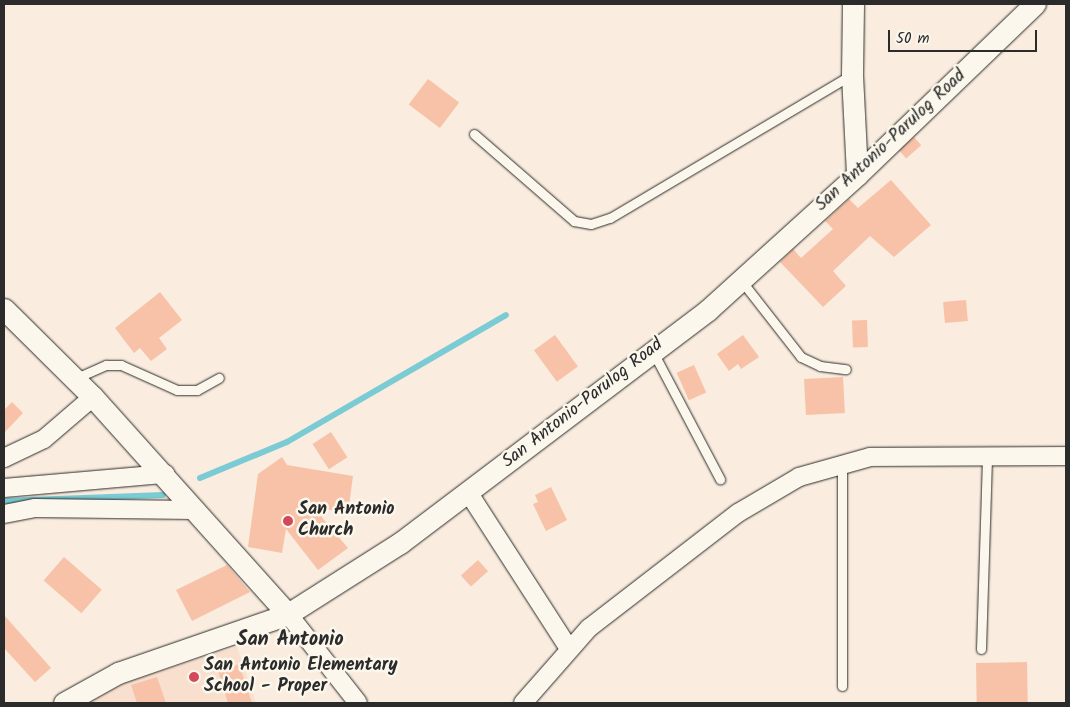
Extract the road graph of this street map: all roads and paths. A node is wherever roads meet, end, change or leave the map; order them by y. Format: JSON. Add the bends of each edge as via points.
{"nodes":[{"id":1,"x":853,"y":4,"type":"edge"},
{"id":2,"x":1035,"y":4,"type":"edge"},
{"id":3,"x":852,"y":75,"type":"junction"},
{"id":4,"x":474,"y":134,"type":"dead end"},
{"id":5,"x":857,"y":174,"type":"junction"},
{"id":6,"x":740,"y":278,"type":"junction"},
{"id":7,"x":4,"y":309,"type":"edge"},
{"id":8,"x":651,"y":350,"type":"junction"},
{"id":9,"x":846,"y":369,"type":"dead end"},
{"id":10,"x":218,"y":378,"type":"dead end"},
{"id":11,"x":74,"y":379,"type":"junction"},
{"id":12,"x":93,"y":397,"type":"junction"},
{"id":13,"x":986,"y":456,"type":"junction"},
{"id":14,"x":1066,"y":456,"type":"edge"},
{"id":15,"x":4,"y":458,"type":"edge"},
{"id":16,"x":842,"y":465,"type":"junction"},
{"id":17,"x":165,"y":474,"type":"junction"},
{"id":18,"x":720,"y":479,"type":"dead end"},
{"id":19,"x":4,"y":488,"type":"edge"},
{"id":20,"x":468,"y":492,"type":"junction"},
{"id":21,"x":194,"y":510,"type":"junction"},
{"id":22,"x":4,"y":514,"type":"edge"},
{"id":23,"x":288,"y":614,"type":"junction"},
{"id":24,"x":569,"y":649,"type":"junction"},
{"id":25,"x":981,"y":649,"type":"dead end"},
{"id":26,"x":842,"y":686,"type":"dead end"},
{"id":27,"x":64,"y":703,"type":"edge"},
{"id":28,"x":358,"y":703,"type":"edge"},
{"id":29,"x":523,"y":703,"type":"edge"}],
"edges":[{"from":1,"to":3,"type":"street"},
{"from":2,"to":5,"type":"street","name":"San Antonio-Parulog Road"},
{"from":3,"to":4,"type":"lane","via":[[610,218],[591,224],[574,221]]},
{"from":3,"to":5,"type":"street"},
{"from":5,"to":6,"type":"street","name":"San Antonio-Parulog Road"},
{"from":6,"to":8,"type":"street","name":"San Antonio-Parulog Road","via":[[708,310]]},
{"from":6,"to":9,"type":"lane","via":[[801,357],[820,366]]},
{"from":7,"to":11,"type":"street"},
{"from":8,"to":18,"type":"lane"},
{"from":8,"to":20,"type":"street","name":"San Antonio-Parulog Road"},
{"from":10,"to":11,"type":"lane","via":[[197,390],[178,390],[122,365],[106,366]]},
{"from":11,"to":12,"type":"street"},
{"from":12,"to":15,"type":"street","via":[[44,439]]},
{"from":12,"to":17,"type":"street"},
{"from":13,"to":14,"type":"street"},
{"from":13,"to":16,"type":"street","via":[[870,457]]},
{"from":13,"to":25,"type":"lane"},
{"from":16,"to":24,"type":"street","via":[[799,477],[738,513],[589,628]]},
{"from":16,"to":26,"type":"lane"},
{"from":17,"to":19,"type":"street"},
{"from":17,"to":21,"type":"street"},
{"from":20,"to":23,"type":"street","name":"San Antonio-Parulog Road","via":[[400,543]]},
{"from":20,"to":24,"type":"street"},
{"from":21,"to":22,"type":"street","via":[[35,508]]},
{"from":21,"to":23,"type":"street"},
{"from":23,"to":27,"type":"street","name":"San Antonio-Parulog Road","via":[[118,673]]},
{"from":23,"to":28,"type":"street"},
{"from":24,"to":29,"type":"street"}]}
